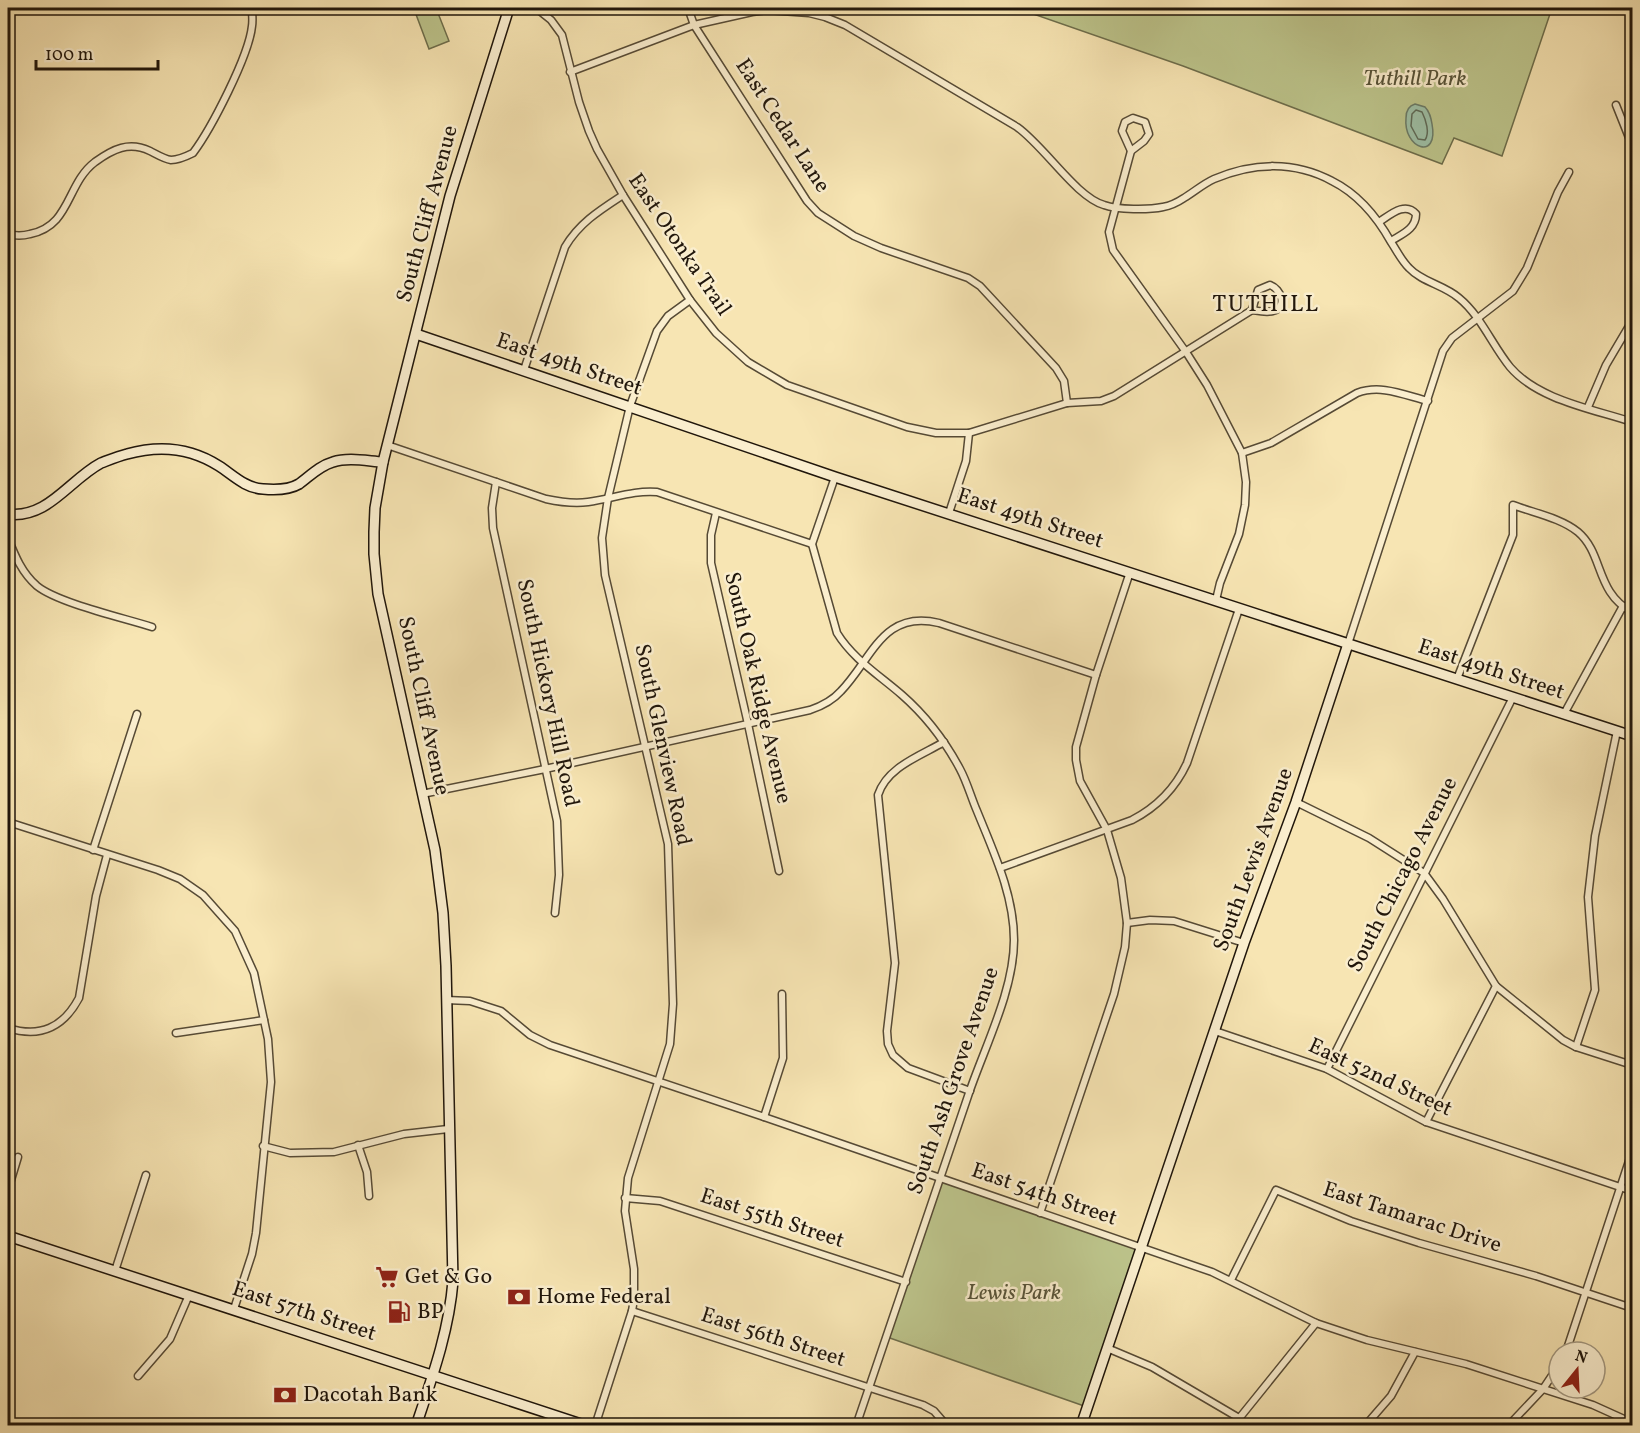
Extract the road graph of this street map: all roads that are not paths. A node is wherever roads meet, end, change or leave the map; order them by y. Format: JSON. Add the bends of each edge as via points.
{"nodes":[{"id":1,"x":252,"y":8,"type":"edge"},
{"id":2,"x":508,"y":8,"type":"edge"},
{"id":3,"x":536,"y":8,"type":"edge"},
{"id":4,"x":688,"y":8,"type":"edge"},
{"id":5,"x":694,"y":25,"type":"junction"},
{"id":6,"x":570,"y":72,"type":"junction"},
{"id":7,"x":1616,"y":105,"type":"dead end"},
{"id":8,"x":1632,"y":145,"type":"edge"},
{"id":9,"x":1131,"y":151,"type":"junction"},
{"id":10,"x":1569,"y":172,"type":"dead end"},
{"id":11,"x":623,"y":195,"type":"junction"},
{"id":12,"x":1116,"y":208,"type":"junction"},
{"id":13,"x":1379,"y":222,"type":"junction"},
{"id":14,"x":8,"y":234,"type":"edge"},
{"id":15,"x":1391,"y":241,"type":"junction"},
{"id":16,"x":690,"y":300,"type":"junction"},
{"id":17,"x":1252,"y":310,"type":"junction"},
{"id":18,"x":1478,"y":319,"type":"junction"},
{"id":19,"x":1632,"y":321,"type":"edge"},
{"id":20,"x":416,"y":334,"type":"junction"},
{"id":21,"x":1186,"y":352,"type":"junction"},
{"id":22,"x":524,"y":370,"type":"junction"},
{"id":23,"x":1428,"y":400,"type":"junction"},
{"id":24,"x":1068,"y":403,"type":"junction"},
{"id":25,"x":630,"y":406,"type":"junction"},
{"id":26,"x":1588,"y":407,"type":"junction"},
{"id":27,"x":1632,"y":422,"type":"edge"},
{"id":28,"x":969,"y":433,"type":"junction"},
{"id":29,"x":387,"y":445,"type":"junction"},
{"id":30,"x":1242,"y":453,"type":"junction"},
{"id":31,"x":383,"y":462,"type":"junction"},
{"id":32,"x":835,"y":477,"type":"junction"},
{"id":33,"x":496,"y":482,"type":"junction"},
{"id":34,"x":608,"y":498,"type":"junction"},
{"id":35,"x":716,"y":513,"type":"junction"},
{"id":36,"x":949,"y":513,"type":"junction"},
{"id":37,"x":9,"y":514,"type":"edge"},
{"id":38,"x":8,"y":527,"type":"edge"},
{"id":39,"x":8,"y":538,"type":"edge"},
{"id":40,"x":813,"y":544,"type":"junction"},
{"id":41,"x":1130,"y":572,"type":"junction"},
{"id":42,"x":1216,"y":600,"type":"junction"},
{"id":43,"x":1623,"y":606,"type":"junction"},
{"id":44,"x":1239,"y":609,"type":"junction"},
{"id":45,"x":1632,"y":612,"type":"edge"},
{"id":46,"x":152,"y":627,"type":"dead end"},
{"id":47,"x":1348,"y":644,"type":"junction"},
{"id":48,"x":862,"y":663,"type":"junction"},
{"id":49,"x":1096,"y":675,"type":"junction"},
{"id":50,"x":1457,"y":679,"type":"junction"},
{"id":51,"x":1513,"y":698,"type":"junction"},
{"id":52,"x":137,"y":714,"type":"dead end"},
{"id":53,"x":1564,"y":714,"type":"junction"},
{"id":54,"x":748,"y":724,"type":"junction"},
{"id":55,"x":1617,"y":731,"type":"junction"},
{"id":56,"x":1632,"y":736,"type":"edge"},
{"id":57,"x":944,"y":742,"type":"junction"},
{"id":58,"x":646,"y":746,"type":"junction"},
{"id":59,"x":545,"y":769,"type":"junction"},
{"id":60,"x":422,"y":794,"type":"junction"},
{"id":61,"x":1296,"y":802,"type":"junction"},
{"id":62,"x":8,"y":822,"type":"edge"},
{"id":63,"x":1107,"y":830,"type":"junction"},
{"id":64,"x":93,"y":850,"type":"junction"},
{"id":65,"x":107,"y":855,"type":"junction"},
{"id":66,"x":1000,"y":868,"type":"junction"},
{"id":67,"x":779,"y":872,"type":"dead end"},
{"id":68,"x":1424,"y":873,"type":"junction"},
{"id":69,"x":555,"y":913,"type":"dead end"},
{"id":70,"x":1127,"y":923,"type":"junction"},
{"id":71,"x":1244,"y":943,"type":"junction"},
{"id":72,"x":1496,"y":986,"type":"junction"},
{"id":73,"x":782,"y":994,"type":"dead end"},
{"id":74,"x":446,"y":1000,"type":"junction"},
{"id":75,"x":264,"y":1020,"type":"junction"},
{"id":76,"x":8,"y":1028,"type":"edge"},
{"id":77,"x":1215,"y":1030,"type":"junction"},
{"id":78,"x":176,"y":1033,"type":"dead end"},
{"id":79,"x":1576,"y":1047,"type":"junction"},
{"id":80,"x":1632,"y":1065,"type":"edge"},
{"id":81,"x":1327,"y":1069,"type":"junction"},
{"id":82,"x":659,"y":1082,"type":"junction"},
{"id":83,"x":969,"y":1090,"type":"junction"},
{"id":84,"x":764,"y":1117,"type":"junction"},
{"id":85,"x":1426,"y":1122,"type":"junction"},
{"id":86,"x":448,"y":1129,"type":"junction"},
{"id":87,"x":358,"y":1145,"type":"junction"},
{"id":88,"x":263,"y":1146,"type":"junction"},
{"id":89,"x":1632,"y":1152,"type":"edge"},
{"id":90,"x":18,"y":1157,"type":"dead end"},
{"id":91,"x":146,"y":1175,"type":"dead end"},
{"id":92,"x":939,"y":1179,"type":"junction"},
{"id":93,"x":1621,"y":1187,"type":"junction"},
{"id":94,"x":8,"y":1190,"type":"edge"},
{"id":95,"x":1632,"y":1191,"type":"edge"},
{"id":96,"x":369,"y":1196,"type":"dead end"},
{"id":97,"x":625,"y":1198,"type":"junction"},
{"id":98,"x":1040,"y":1213,"type":"junction"},
{"id":99,"x":8,"y":1236,"type":"edge"},
{"id":100,"x":1141,"y":1248,"type":"junction"},
{"id":101,"x":116,"y":1271,"type":"junction"},
{"id":102,"x":1231,"y":1280,"type":"junction"},
{"id":103,"x":906,"y":1282,"type":"junction"},
{"id":104,"x":1586,"y":1293,"type":"junction"},
{"id":105,"x":189,"y":1294,"type":"junction"},
{"id":106,"x":1632,"y":1308,"type":"edge"},
{"id":107,"x":234,"y":1309,"type":"junction"},
{"id":108,"x":632,"y":1311,"type":"junction"},
{"id":109,"x":1316,"y":1323,"type":"junction"},
{"id":110,"x":1570,"y":1340,"type":"edge"},
{"id":111,"x":1107,"y":1348,"type":"junction"},
{"id":112,"x":1415,"y":1352,"type":"junction"},
{"id":113,"x":138,"y":1376,"type":"dead end"},
{"id":114,"x":433,"y":1376,"type":"junction"},
{"id":115,"x":1547,"y":1383,"type":"edge"},
{"id":116,"x":869,"y":1388,"type":"junction"},
{"id":117,"x":1543,"y":1389,"type":"junction"},
{"id":118,"x":1239,"y":1418,"type":"junction"},
{"id":119,"x":416,"y":1425,"type":"edge"},
{"id":120,"x":587,"y":1425,"type":"edge"},
{"id":121,"x":595,"y":1425,"type":"edge"},
{"id":122,"x":856,"y":1425,"type":"edge"},
{"id":123,"x":947,"y":1425,"type":"edge"},
{"id":124,"x":1081,"y":1425,"type":"edge"},
{"id":125,"x":1233,"y":1425,"type":"edge"},
{"id":126,"x":1365,"y":1425,"type":"edge"},
{"id":127,"x":1508,"y":1425,"type":"edge"},
{"id":128,"x":1632,"y":1425,"type":"edge"}],
"edges":[{"from":1,"to":14,"type":"street","via":[[252,26],[243,57],[209,129],[193,153],[171,160],[142,147],[128,145],[117,149],[90,166],[77,181],[62,215],[52,224],[41,232]]},
{"from":2,"to":20,"type":"street","name":"South Cliff Avenue","via":[[450,196]]},
{"from":3,"to":6,"type":"street","name":"East Otonka Trail","via":[[562,35]]},
{"from":4,"to":5,"type":"street","name":"East Cedar Lane"},
{"from":5,"to":6,"type":"street"},
{"from":5,"to":12,"type":"street","via":[[767,10],[825,17],[845,25],[1017,127],[1085,195]]},
{"from":5,"to":24,"type":"street","name":"East Cedar Lane","via":[[818,213],[854,236],[968,278],[980,286],[1056,368],[1064,381]]},
{"from":6,"to":11,"type":"street","name":"East Otonka Trail","via":[[597,149]]},
{"from":7,"to":8,"type":"street"},
{"from":9,"to":9,"type":"street","via":[[1149,134],[1145,122],[1138,118],[1129,119],[1122,130]]},
{"from":9,"to":12,"type":"street"},
{"from":10,"to":18,"type":"street","name":"South Lewis Avenue","via":[[1521,279],[1508,296]]},
{"from":11,"to":16,"type":"street","name":"East Otonka Trail"},
{"from":11,"to":22,"type":"street","via":[[579,226],[565,247]]},
{"from":12,"to":13,"type":"street","via":[[1163,207],[1234,171],[1288,166],[1333,181],[1357,197]]},
{"from":12,"to":21,"type":"street","via":[[1109,232],[1113,250]]},
{"from":13,"to":15,"type":"street"},
{"from":13,"to":15,"type":"street","via":[[1404,208],[1416,214],[1413,227]]},
{"from":15,"to":18,"type":"street","via":[[1410,270],[1461,298]]},
{"from":16,"to":25,"type":"street","name":"South Glenview Road","via":[[668,316],[657,332]]},
{"from":16,"to":28,"type":"street","name":"East Otonka Trail","via":[[726,343],[748,362],[787,385],[907,427],[936,433]]},
{"from":17,"to":17,"type":"street","via":[[1262,287],[1274,286],[1280,292],[1282,301],[1278,309]]},
{"from":17,"to":21,"type":"street","name":"East Otonka Trail"},
{"from":18,"to":23,"type":"street","name":"South Lewis Avenue","via":[[1446,345]]},
{"from":18,"to":26,"type":"street","via":[[1510,367],[1527,383],[1553,397]]},
{"from":19,"to":26,"type":"street","via":[[1606,365]]},
{"from":20,"to":22,"type":"street","name":"East 49th Street"},
{"from":20,"to":29,"type":"street","name":"South Cliff Avenue"},
{"from":21,"to":24,"type":"street","name":"East Otonka Trail","via":[[1114,396]]},
{"from":21,"to":30,"type":"street"},
{"from":22,"to":25,"type":"street","name":"East 49th Street"},
{"from":23,"to":30,"type":"street","via":[[1384,389],[1366,390],[1271,443]]},
{"from":23,"to":47,"type":"street","name":"South Lewis Avenue"},
{"from":24,"to":28,"type":"street","name":"East Otonka Trail"},
{"from":25,"to":32,"type":"street","name":"East 49th Street"},
{"from":25,"to":34,"type":"street","name":"South Glenview Road"},
{"from":26,"to":27,"type":"street"},
{"from":28,"to":36,"type":"street","via":[[966,461]]},
{"from":29,"to":31,"type":"street","name":"South Cliff Avenue"},
{"from":29,"to":33,"type":"street"},
{"from":30,"to":42,"type":"street","via":[[1245,505]]},
{"from":31,"to":37,"type":"street","via":[[344,459],[316,470],[297,485],[260,489],[239,481],[192,452],[155,448],[100,464],[43,508],[24,515]]},
{"from":31,"to":60,"type":"street","name":"South Cliff Avenue","via":[[375,508],[375,573]]},
{"from":32,"to":36,"type":"street","name":"East 49th Street"},
{"from":32,"to":40,"type":"street"},
{"from":33,"to":34,"type":"street","via":[[565,502]]},
{"from":33,"to":59,"type":"street","name":"South Hickory Hill Road","via":[[493,528]]},
{"from":34,"to":35,"type":"street","via":[[636,491],[657,492]]},
{"from":34,"to":58,"type":"street","name":"South Glenview Road","via":[[603,564]]},
{"from":35,"to":40,"type":"street"},
{"from":35,"to":54,"type":"street","name":"South Oak Ridge Avenue","via":[[711,563]]},
{"from":36,"to":41,"type":"street","name":"East 49th Street"},
{"from":37,"to":38,"type":"street"},
{"from":39,"to":46,"type":"street","via":[[22,570],[39,587],[68,601]]},
{"from":40,"to":48,"type":"street","name":"South Ash Grove Avenue","via":[[837,633]]},
{"from":41,"to":42,"type":"street","name":"East 49th Street"},
{"from":41,"to":49,"type":"street"},
{"from":42,"to":44,"type":"street","name":"East 49th Street"},
{"from":43,"to":45,"type":"street"},
{"from":43,"to":50,"type":"street","via":[[1605,585],[1593,554],[1578,532],[1513,505],[1513,535]]},
{"from":43,"to":53,"type":"street"},
{"from":44,"to":47,"type":"street","name":"East 49th Street"},
{"from":44,"to":63,"type":"street","via":[[1181,775],[1155,806]]},
{"from":47,"to":50,"type":"street","name":"East 49th Street"},
{"from":47,"to":61,"type":"street","name":"South Lewis Avenue"},
{"from":48,"to":49,"type":"street","via":[[891,629],[921,620]]},
{"from":48,"to":54,"type":"street","via":[[841,691],[819,706]]},
{"from":48,"to":57,"type":"street","name":"South Ash Grove Avenue","via":[[904,696]]},
{"from":49,"to":63,"type":"street","via":[[1077,736],[1076,760],[1083,788]]},
{"from":50,"to":51,"type":"street","name":"East 49th Street"},
{"from":51,"to":53,"type":"street","name":"East 49th Street"},
{"from":51,"to":68,"type":"street","name":"South Chicago Avenue"},
{"from":52,"to":64,"type":"street"},
{"from":53,"to":55,"type":"street","name":"East 49th Street"},
{"from":54,"to":58,"type":"street"},
{"from":54,"to":67,"type":"street","name":"South Oak Ridge Avenue"},
{"from":55,"to":56,"type":"street","name":"East 49th Street"},
{"from":55,"to":79,"type":"street","via":[[1595,836],[1589,887],[1595,990]]},
{"from":57,"to":66,"type":"street","name":"South Ash Grove Avenue","via":[[965,780]]},
{"from":57,"to":83,"type":"street","via":[[888,776],[878,795],[895,963],[887,1031],[893,1055],[908,1068]]},
{"from":58,"to":59,"type":"street"},
{"from":58,"to":82,"type":"street","name":"South Glenview Road","via":[[668,844],[673,1004],[670,1044]]},
{"from":59,"to":60,"type":"street"},
{"from":59,"to":69,"type":"street","name":"South Hickory Hill Road","via":[[557,821],[560,875]]},
{"from":60,"to":74,"type":"street","name":"South Cliff Avenue","via":[[435,850],[443,913]]},
{"from":61,"to":68,"type":"street","via":[[1369,838]]},
{"from":61,"to":71,"type":"street","name":"South Lewis Avenue"},
{"from":62,"to":64,"type":"street"},
{"from":63,"to":66,"type":"street"},
{"from":63,"to":70,"type":"street","via":[[1121,878]]},
{"from":64,"to":65,"type":"street"},
{"from":65,"to":75,"type":"street","via":[[180,879],[213,904],[235,931],[249,958]]},
{"from":65,"to":76,"type":"street","via":[[79,998],[71,1013],[44,1030],[22,1033]]},
{"from":66,"to":83,"type":"street","name":"South Ash Grove Avenue","via":[[1012,913],[1013,959],[1007,988]]},
{"from":68,"to":72,"type":"street"},
{"from":68,"to":81,"type":"street","name":"South Chicago Avenue"},
{"from":70,"to":71,"type":"street","via":[[1174,921]]},
{"from":70,"to":98,"type":"street","via":[[1118,983]]},
{"from":71,"to":77,"type":"street","name":"South Lewis Avenue"},
{"from":72,"to":79,"type":"street"},
{"from":72,"to":85,"type":"street"},
{"from":73,"to":84,"type":"street","via":[[783,1058]]},
{"from":74,"to":82,"type":"street","name":"East 54th Street","via":[[486,1005],[501,1011],[550,1046]]},
{"from":74,"to":86,"type":"street","name":"South Cliff Avenue"},
{"from":75,"to":78,"type":"street"},
{"from":75,"to":88,"type":"street","via":[[270,1082]]},
{"from":77,"to":81,"type":"street","name":"East 52nd Street"},
{"from":77,"to":100,"type":"street","name":"South Lewis Avenue"},
{"from":79,"to":80,"type":"street"},
{"from":81,"to":85,"type":"street","name":"East 52nd Street"},
{"from":82,"to":84,"type":"street","name":"East 54th Street"},
{"from":82,"to":97,"type":"street","name":"South Glenview Road"},
{"from":83,"to":92,"type":"street","name":"South Ash Grove Avenue"},
{"from":84,"to":92,"type":"street","name":"East 54th Street"},
{"from":85,"to":93,"type":"street","name":"East 52nd Street"},
{"from":86,"to":87,"type":"street"},
{"from":86,"to":114,"type":"street","name":"South Cliff Avenue","via":[[453,1279],[448,1325]]},
{"from":87,"to":88,"type":"street","via":[[334,1152],[309,1153]]},
{"from":87,"to":96,"type":"street","via":[[367,1172]]},
{"from":88,"to":107,"type":"street","via":[[255,1243]]},
{"from":89,"to":93,"type":"street"},
{"from":90,"to":94,"type":"street"},
{"from":91,"to":101,"type":"street"},
{"from":92,"to":98,"type":"street","name":"East 54th Street"},
{"from":92,"to":103,"type":"street","name":"South Ash Grove Avenue"},
{"from":93,"to":95,"type":"street","name":"East 52nd Street"},
{"from":93,"to":104,"type":"street"},
{"from":97,"to":103,"type":"street","name":"East 55th Street","via":[[660,1201]]},
{"from":97,"to":108,"type":"street","name":"South Glenview Road","via":[[634,1269]]},
{"from":98,"to":100,"type":"street","name":"East 54th Street"},
{"from":99,"to":101,"type":"street","name":"East 57th Street"},
{"from":100,"to":102,"type":"street","name":"East 54th Street"},
{"from":100,"to":111,"type":"street","name":"South Lewis Avenue"},
{"from":101,"to":105,"type":"street","name":"East 57th Street"},
{"from":102,"to":104,"type":"street","name":"East Tamarac Drive","via":[[1276,1190],[1419,1244]]},
{"from":102,"to":109,"type":"street","name":"East 54th Street"},
{"from":103,"to":116,"type":"street","name":"South Ash Grove Avenue"},
{"from":104,"to":106,"type":"street","name":"East Tamarac Drive"},
{"from":104,"to":110,"type":"street"},
{"from":105,"to":107,"type":"street","name":"East 57th Street"},
{"from":105,"to":113,"type":"street","via":[[170,1339]]},
{"from":107,"to":114,"type":"street","name":"East 57th Street"},
{"from":108,"to":116,"type":"street","name":"East 56th Street"},
{"from":108,"to":121,"type":"street","name":"South Glenview Road"},
{"from":109,"to":112,"type":"street","name":"East 54th Street"},
{"from":109,"to":118,"type":"street"},
{"from":111,"to":118,"type":"street","via":[[1152,1368]]},
{"from":111,"to":124,"type":"street","name":"South Lewis Avenue"},
{"from":112,"to":117,"type":"street","name":"East 54th Street"},
{"from":112,"to":126,"type":"street","via":[[1391,1396]]},
{"from":114,"to":119,"type":"street","name":"South Cliff Avenue"},
{"from":114,"to":120,"type":"street","name":"East 57th Street"},
{"from":115,"to":117,"type":"street"},
{"from":116,"to":122,"type":"street","name":"South Ash Grove Avenue"},
{"from":116,"to":123,"type":"street","name":"East 56th Street","via":[[923,1405]]},
{"from":117,"to":127,"type":"street"},
{"from":117,"to":128,"type":"street","name":"East 54th Street","via":[[1593,1405]]},
{"from":118,"to":125,"type":"street"}]}
